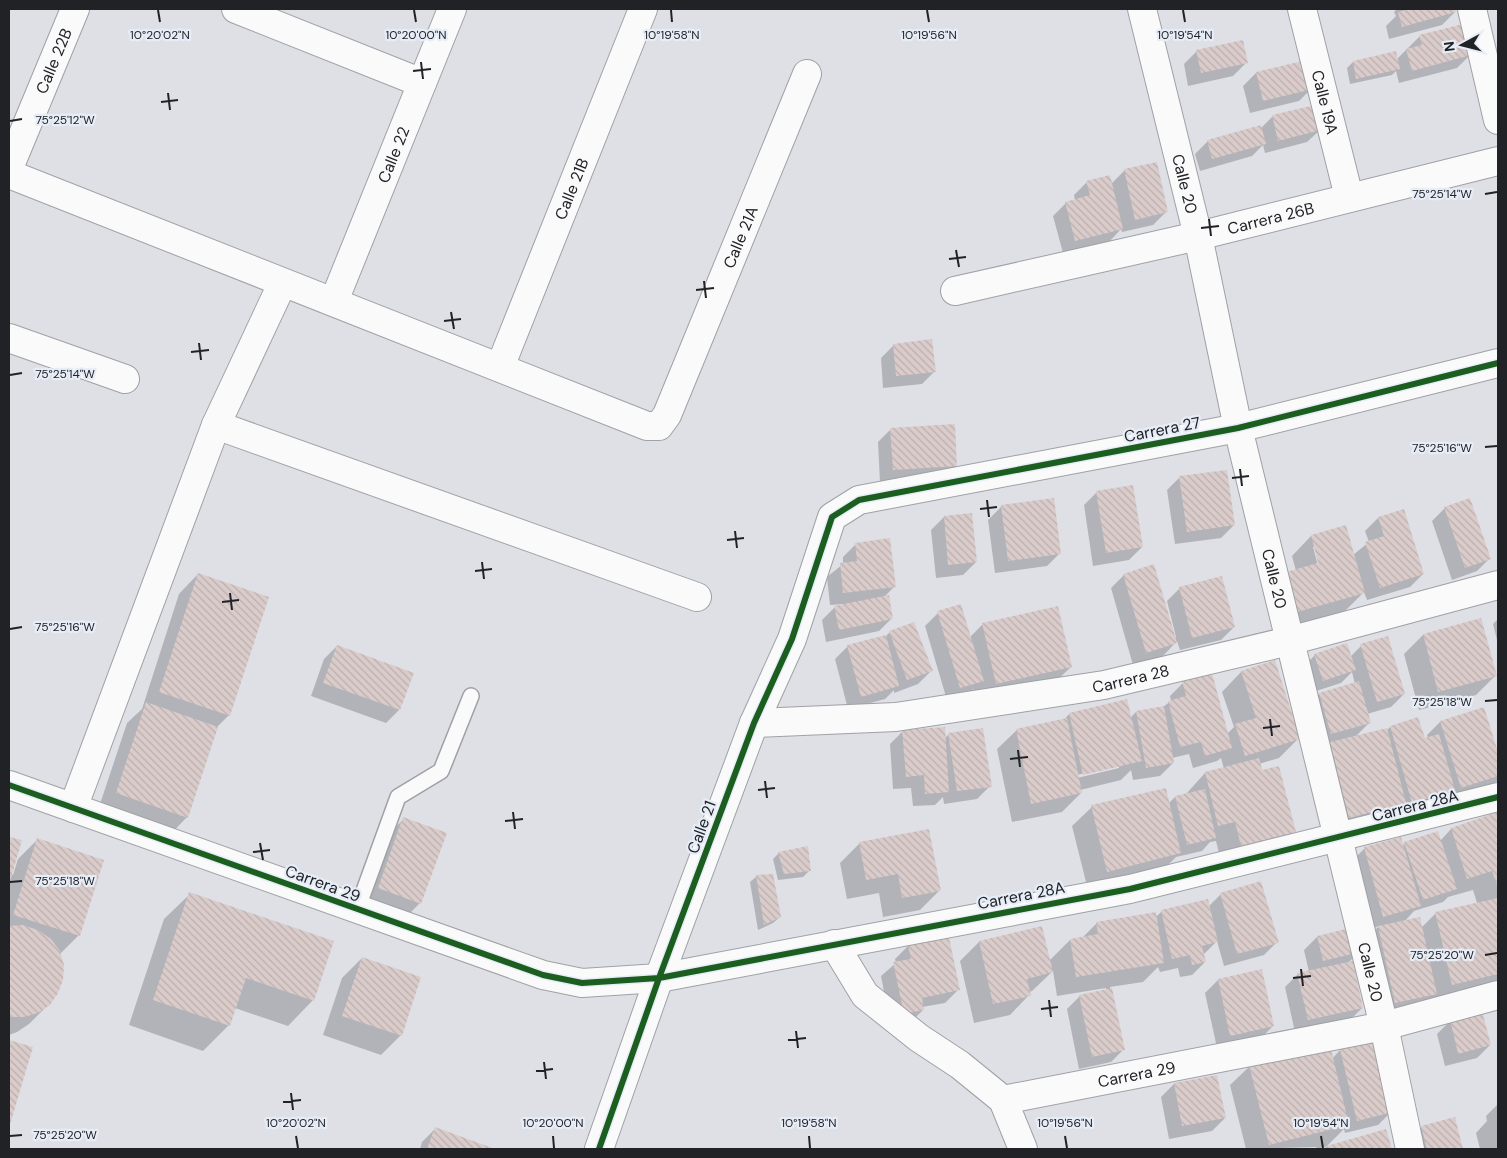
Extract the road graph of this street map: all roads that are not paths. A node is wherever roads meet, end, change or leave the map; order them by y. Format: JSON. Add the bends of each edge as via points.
{"nodes":[{"id":1,"x":75,"y":9,"type":"edge"},
{"id":2,"x":236,"y":9,"type":"edge"},
{"id":3,"x":452,"y":9,"type":"edge"},
{"id":4,"x":643,"y":9,"type":"edge"},
{"id":5,"x":1142,"y":9,"type":"edge"},
{"id":6,"x":1302,"y":9,"type":"edge"},
{"id":7,"x":1472,"y":9,"type":"edge"},
{"id":8,"x":265,"y":14,"type":"edge"},
{"id":9,"x":807,"y":74,"type":"dead end"},
{"id":10,"x":422,"y":83,"type":"junction"},
{"id":11,"x":1498,"y":120,"type":"edge"},
{"id":12,"x":1498,"y":161,"type":"edge"},
{"id":13,"x":9,"y":168,"type":"edge"},
{"id":14,"x":9,"y":174,"type":"edge"},
{"id":15,"x":1349,"y":197,"type":"junction"},
{"id":16,"x":1198,"y":236,"type":"junction"},
{"id":17,"x":282,"y":284,"type":"junction"},
{"id":18,"x":955,"y":291,"type":"dead end"},
{"id":19,"x":334,"y":301,"type":"junction"},
{"id":20,"x":9,"y":338,"type":"edge"},
{"id":21,"x":1498,"y":363,"type":"edge"},
{"id":22,"x":500,"y":367,"type":"junction"},
{"id":23,"x":125,"y":379,"type":"dead end"},
{"id":24,"x":216,"y":425,"type":"junction"},
{"id":25,"x":1238,"y":428,"type":"junction"},
{"id":26,"x":832,"y":517,"type":"joint"},
{"id":27,"x":1498,"y":585,"type":"edge"},
{"id":28,"x":696,"y":597,"type":"dead end"},
{"id":29,"x":1289,"y":641,"type":"junction"},
{"id":30,"x":471,"y":696,"type":"dead end"},
{"id":31,"x":754,"y":724,"type":"junction"},
{"id":32,"x":9,"y":785,"type":"edge"},
{"id":33,"x":1498,"y":797,"type":"edge"},
{"id":34,"x":73,"y":808,"type":"junction"},
{"id":35,"x":1336,"y":839,"type":"junction"},
{"id":36,"x":357,"y":910,"type":"junction"},
{"id":37,"x":834,"y":944,"type":"junction"},
{"id":38,"x":543,"y":976,"type":"joint"},
{"id":39,"x":659,"y":978,"type":"junction"},
{"id":40,"x":1498,"y":995,"type":"edge"},
{"id":41,"x":1384,"y":1026,"type":"junction"},
{"id":42,"x":1003,"y":1100,"type":"junction"},
{"id":43,"x":599,"y":1149,"type":"edge"},
{"id":44,"x":1023,"y":1149,"type":"edge"},
{"id":45,"x":1410,"y":1149,"type":"edge"}],
"edges":[{"from":1,"to":13,"type":"street","name":"Calle 22B"},
{"from":2,"to":8,"type":"street"},
{"from":3,"to":10,"type":"street","name":"Calle 22"},
{"from":4,"to":22,"type":"street","name":"Calle 21B"},
{"from":5,"to":16,"type":"street","name":"Calle 20"},
{"from":6,"to":15,"type":"street","name":"Calle 19A"},
{"from":7,"to":11,"type":"street"},
{"from":8,"to":10,"type":"street"},
{"from":9,"to":22,"type":"street","name":"Calle 21A","via":[[660,426],[647,426]]},
{"from":10,"to":19,"type":"street","name":"Calle 22"},
{"from":12,"to":15,"type":"street","name":"Carrera 26B"},
{"from":14,"to":17,"type":"street"},
{"from":15,"to":16,"type":"street","name":"Carrera 26B"},
{"from":16,"to":18,"type":"street","name":"Carrera 26B"},
{"from":16,"to":25,"type":"street","name":"Calle 20"},
{"from":17,"to":19,"type":"street"},
{"from":17,"to":24,"type":"street"},
{"from":19,"to":22,"type":"street"},
{"from":20,"to":23,"type":"street"},
{"from":21,"to":25,"type":"street","name":"Carrera 27"},
{"from":24,"to":28,"type":"street"},
{"from":24,"to":34,"type":"street"},
{"from":25,"to":26,"type":"street","name":"Carrera 27","via":[[859,500]]},
{"from":25,"to":29,"type":"street","name":"Calle 20"},
{"from":26,"to":31,"type":"street","name":"Calle 21","via":[[792,639]]},
{"from":27,"to":29,"type":"street","name":"Carrera 28"},
{"from":29,"to":31,"type":"street","name":"Carrera 28","via":[[1104,685],[896,717]]},
{"from":29,"to":35,"type":"street","name":"Calle 20"},
{"from":30,"to":36,"type":"lane","via":[[441,772],[398,797]]},
{"from":31,"to":39,"type":"street","name":"Calle 21"},
{"from":32,"to":34,"type":"street","name":"Carrera 29"},
{"from":33,"to":35,"type":"street","name":"Carrera 28A"},
{"from":34,"to":36,"type":"street","name":"Carrera 29"},
{"from":35,"to":37,"type":"street","name":"Carrera 28A","via":[[1130,889]]},
{"from":35,"to":41,"type":"street","name":"Calle 20"},
{"from":36,"to":38,"type":"street","name":"Carrera 29"},
{"from":37,"to":39,"type":"street","name":"Carrera 28A"},
{"from":37,"to":42,"type":"street","via":[[865,995]]},
{"from":38,"to":39,"type":"street","name":"Carrera 28A","via":[[582,983]]},
{"from":39,"to":43,"type":"street","name":"Calle 21"},
{"from":40,"to":41,"type":"street","name":"Carrera 29"},
{"from":41,"to":42,"type":"street","name":"Carrera 29"},
{"from":41,"to":45,"type":"street","name":"Calle 20"},
{"from":42,"to":44,"type":"street"}]}
